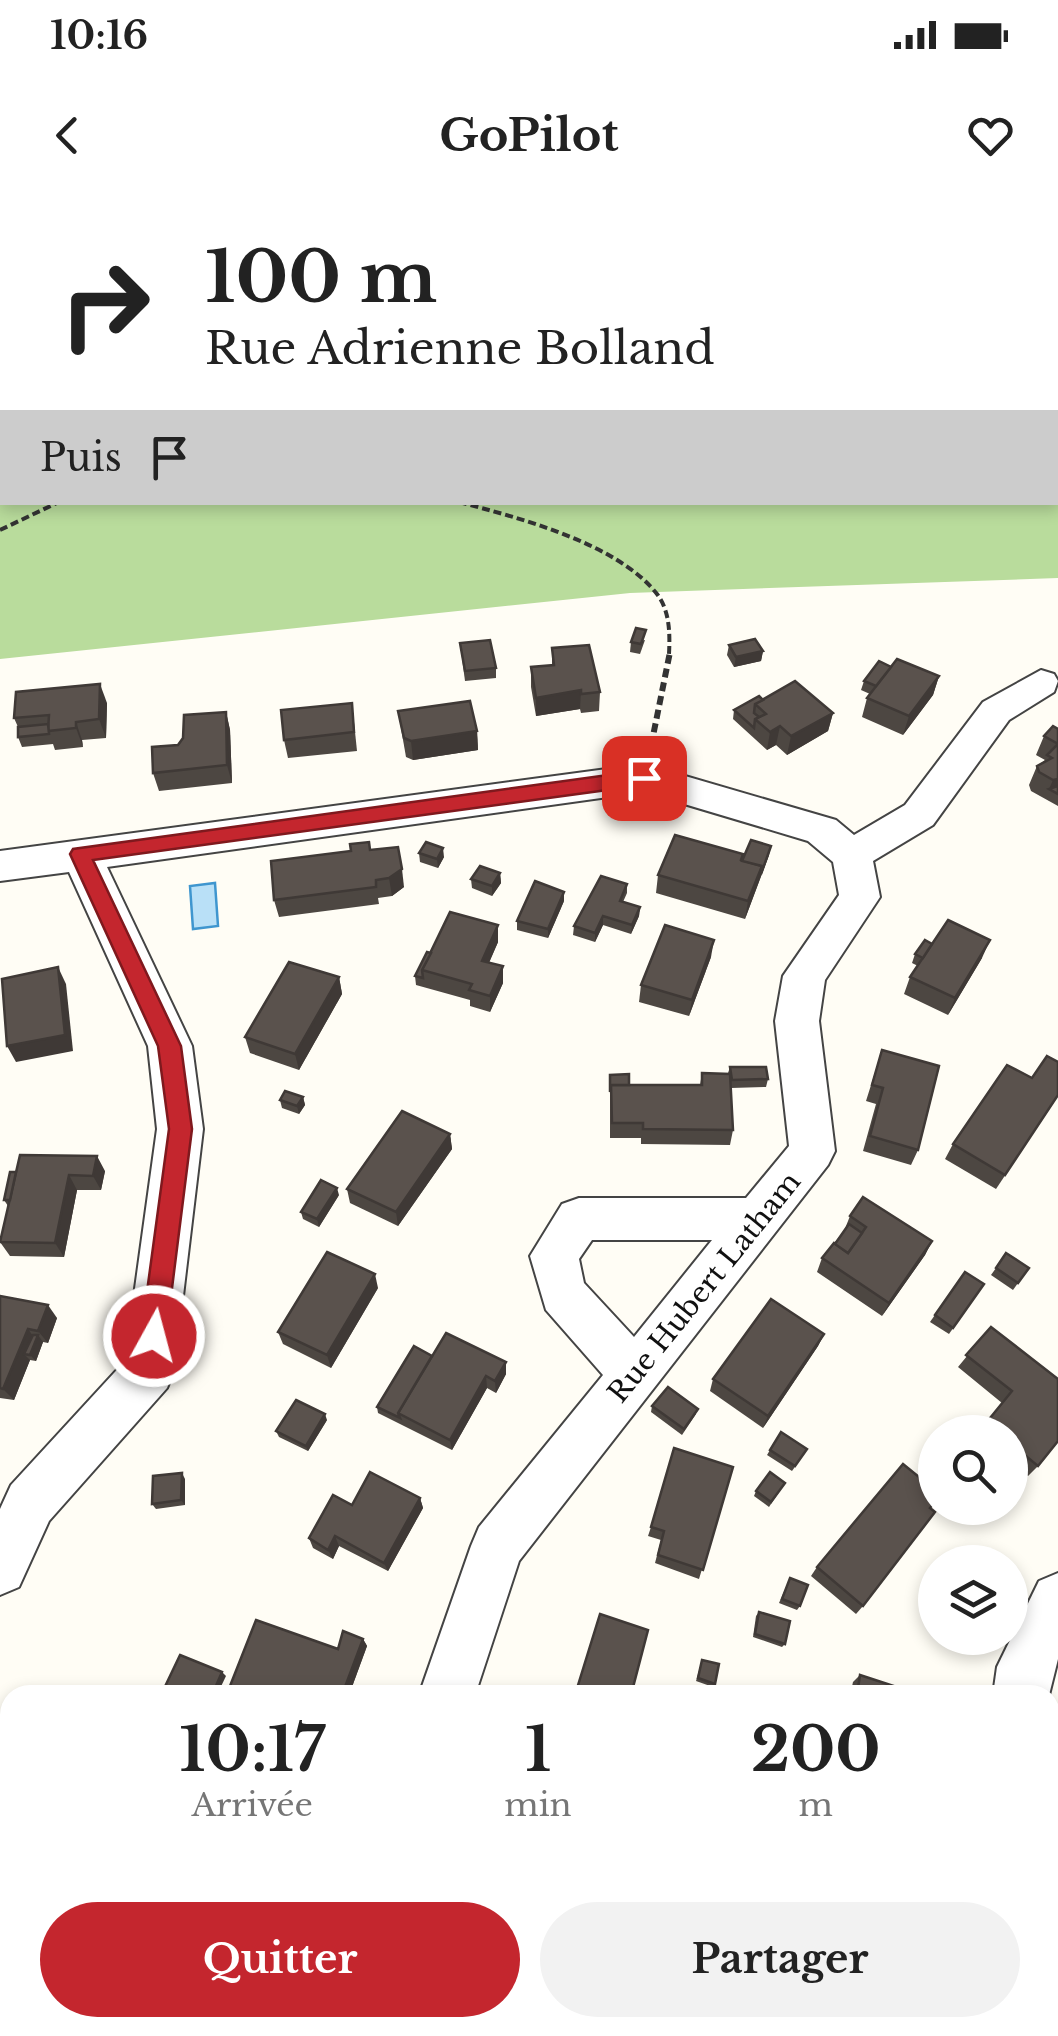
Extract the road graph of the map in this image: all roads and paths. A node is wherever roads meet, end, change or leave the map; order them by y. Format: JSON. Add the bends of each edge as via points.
{"nodes":[{"id":1,"x":53,"y":505,"type":"edge"},
{"id":2,"x":471,"y":505,"type":"edge"},
{"id":3,"x":0,"y":530,"type":"edge"},
{"id":4,"x":1041,"y":682,"type":"dead end"},
{"id":5,"x":644,"y":778,"type":"junction"},
{"id":6,"x":80,"y":854,"type":"junction"},
{"id":7,"x":852,"y":855,"type":"junction"},
{"id":8,"x":0,"y":866,"type":"edge"},
{"id":9,"x":758,"y":1219,"type":"junction"},
{"id":10,"x":635,"y":1374,"type":"junction"},
{"id":11,"x":0,"y":1568,"type":"edge"},
{"id":12,"x":1058,"y":1600,"type":"edge"},
{"id":13,"x":450,"y":1685,"type":"edge"},
{"id":14,"x":1022,"y":1685,"type":"edge"}],
"edges":[{"from":1,"to":3,"type":"path"},
{"from":2,"to":5,"type":"path","via":[[604,554],[643,578],[668,613],[668,677]]},
{"from":4,"to":7,"type":"street","via":[[996,711],[919,815]]},
{"from":5,"to":6,"type":"street"},
{"from":5,"to":7,"type":"street","via":[[822,830]]},
{"from":6,"to":8,"type":"street"},
{"from":6,"to":11,"type":"street","via":[[170,1046],[180,1129],[150,1370],[30,1502]]},
{"from":7,"to":9,"type":"street","name":"Rue Hubert Latham","via":[[860,897],[804,976],[797,1021],[812,1151]]},
{"from":9,"to":10,"type":"street","name":"Rue Hubert Latham"},
{"from":9,"to":10,"type":"street","via":[[579,1219],[554,1256],[563,1294]]},
{"from":10,"to":13,"type":"street","name":"Rue Hubert Latham","via":[[498,1546]]},
{"from":12,"to":14,"type":"street"}]}
